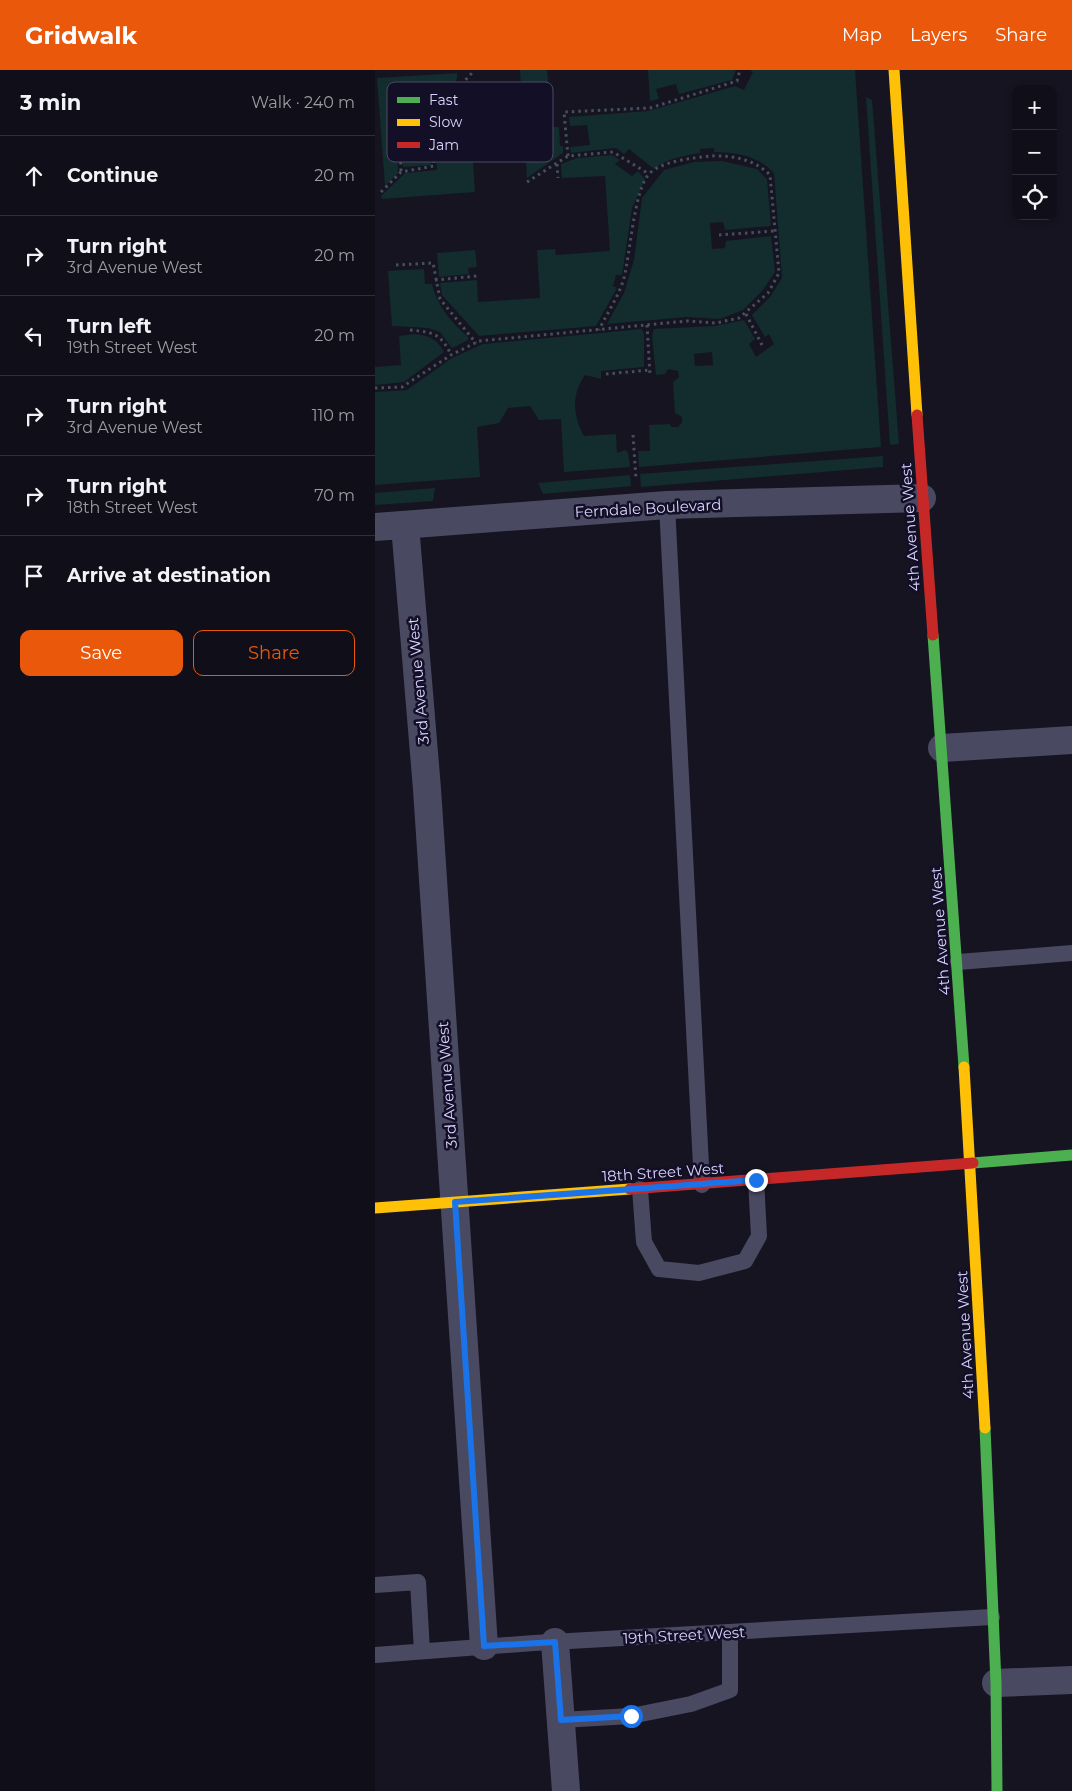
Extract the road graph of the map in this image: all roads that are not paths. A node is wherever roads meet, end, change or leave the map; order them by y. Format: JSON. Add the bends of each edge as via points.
{"nodes":[{"id":1,"x":894,"y":70,"type":"edge"},
{"id":2,"x":922,"y":498,"type":"junction"},
{"id":3,"x":667,"y":505,"type":"junction"},
{"id":4,"x":405,"y":525,"type":"junction"},
{"id":5,"x":375,"y":527,"type":"edge"},
{"id":6,"x":1072,"y":740,"type":"edge"},
{"id":7,"x":942,"y":748,"type":"junction"},
{"id":8,"x":1072,"y":953,"type":"edge"},
{"id":9,"x":958,"y":962,"type":"junction"},
{"id":10,"x":1072,"y":1155,"type":"edge"},
{"id":11,"x":970,"y":1163,"type":"junction"},
{"id":12,"x":756,"y":1180,"type":"junction"},
{"id":13,"x":702,"y":1185,"type":"junction"},
{"id":14,"x":640,"y":1189,"type":"junction"},
{"id":15,"x":455,"y":1202,"type":"junction"},
{"id":16,"x":375,"y":1208,"type":"edge"},
{"id":17,"x":375,"y":1585,"type":"edge"},
{"id":18,"x":992,"y":1617,"type":"junction"},
{"id":19,"x":730,"y":1632,"type":"junction"},
{"id":20,"x":555,"y":1642,"type":"junction"},
{"id":21,"x":484,"y":1646,"type":"junction"},
{"id":22,"x":422,"y":1651,"type":"junction"},
{"id":23,"x":375,"y":1655,"type":"edge"},
{"id":24,"x":1072,"y":1680,"type":"edge"},
{"id":25,"x":996,"y":1683,"type":"junction"},
{"id":26,"x":561,"y":1720,"type":"junction"},
{"id":27,"x":566,"y":1791,"type":"edge"},
{"id":28,"x":997,"y":1791,"type":"edge"}],
"edges":[{"from":1,"to":2,"type":"street","name":"4th Avenue West"},
{"from":2,"to":3,"type":"street","name":"Ferndale Boulevard"},
{"from":2,"to":7,"type":"street","name":"4th Avenue West"},
{"from":3,"to":4,"type":"street","name":"Ferndale Boulevard"},
{"from":3,"to":13,"type":"lane"},
{"from":4,"to":5,"type":"street","name":"Ferndale Boulevard"},
{"from":4,"to":15,"type":"street","name":"3rd Avenue West"},
{"from":6,"to":7,"type":"street"},
{"from":7,"to":9,"type":"street","name":"4th Avenue West"},
{"from":8,"to":9,"type":"lane"},
{"from":9,"to":11,"type":"street","name":"4th Avenue West"},
{"from":10,"to":11,"type":"street","name":"18th Street West"},
{"from":11,"to":12,"type":"street","name":"18th Street West"},
{"from":11,"to":18,"type":"street","name":"4th Avenue West","via":[[982,1355]]},
{"from":12,"to":13,"type":"street","name":"18th Street West"},
{"from":12,"to":14,"type":"lane","via":[[759,1236],[745,1261],[699,1273],[659,1268],[644,1242]]},
{"from":13,"to":14,"type":"street","name":"18th Street West"},
{"from":14,"to":15,"type":"street","name":"18th Street West"},
{"from":15,"to":16,"type":"street","name":"18th Street West"},
{"from":15,"to":21,"type":"street","name":"3rd Avenue West"},
{"from":17,"to":22,"type":"lane","via":[[418,1582]]},
{"from":18,"to":19,"type":"lane","name":"19th Street West"},
{"from":18,"to":25,"type":"street","name":"4th Avenue West"},
{"from":19,"to":20,"type":"lane","name":"19th Street West"},
{"from":19,"to":26,"type":"lane","via":[[730,1690],[691,1704],[631,1716]]},
{"from":20,"to":21,"type":"lane","name":"19th Street West"},
{"from":20,"to":26,"type":"street"},
{"from":21,"to":22,"type":"lane","name":"19th Street West"},
{"from":22,"to":23,"type":"lane","name":"19th Street West"},
{"from":24,"to":25,"type":"street"},
{"from":25,"to":28,"type":"street","name":"4th Avenue West"},
{"from":26,"to":27,"type":"street"}]}
